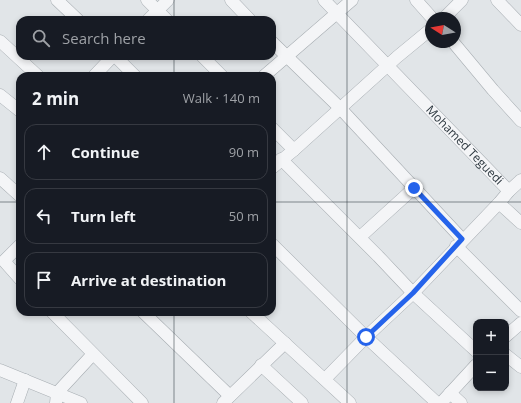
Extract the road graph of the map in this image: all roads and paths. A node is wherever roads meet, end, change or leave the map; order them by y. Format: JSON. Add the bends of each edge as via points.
{"nodes":[{"id":1,"x":57,"y":0,"type":"edge"},
{"id":2,"x":147,"y":0,"type":"edge"},
{"id":3,"x":168,"y":0,"type":"edge"},
{"id":4,"x":230,"y":0,"type":"edge"},
{"id":5,"x":324,"y":0,"type":"edge"},
{"id":6,"x":352,"y":0,"type":"edge"},
{"id":7,"x":416,"y":0,"type":"edge"},
{"id":8,"x":462,"y":0,"type":"edge"},
{"id":9,"x":497,"y":0,"type":"edge"},
{"id":10,"x":158,"y":10,"type":"junction"},
{"id":11,"x":427,"y":12,"type":"edge"},
{"id":12,"x":450,"y":12,"type":"edge"},
{"id":13,"x":338,"y":14,"type":"junction"},
{"id":14,"x":74,"y":16,"type":"edge"},
{"id":15,"x":152,"y":16,"type":"edge"},
{"id":16,"x":164,"y":16,"type":"edge"},
{"id":17,"x":246,"y":16,"type":"edge"},
{"id":18,"x":521,"y":25,"type":"edge"},
{"id":19,"x":425,"y":34,"type":"edge"},
{"id":20,"x":0,"y":41,"type":"edge"},
{"id":21,"x":276,"y":46,"type":"edge"},
{"id":22,"x":458,"y":48,"type":"edge"},
{"id":23,"x":16,"y":56,"type":"edge"},
{"id":24,"x":287,"y":57,"type":"junction"},
{"id":25,"x":21,"y":60,"type":"edge"},
{"id":26,"x":110,"y":60,"type":"edge"},
{"id":27,"x":118,"y":60,"type":"edge"},
{"id":28,"x":206,"y":60,"type":"edge"},
{"id":29,"x":388,"y":66,"type":"junction"},
{"id":30,"x":34,"y":72,"type":"edge"},
{"id":31,"x":98,"y":72,"type":"edge"},
{"id":32,"x":131,"y":72,"type":"edge"},
{"id":33,"x":218,"y":72,"type":"edge"},
{"id":34,"x":269,"y":72,"type":"edge"},
{"id":35,"x":0,"y":94,"type":"edge"},
{"id":36,"x":16,"y":108,"type":"edge"},
{"id":37,"x":340,"y":108,"type":"junction"},
{"id":38,"x":521,"y":121,"type":"edge"},
{"id":39,"x":276,"y":132,"type":"edge"},
{"id":40,"x":294,"y":150,"type":"junction"},
{"id":41,"x":282,"y":159,"type":"junction"},
{"id":42,"x":276,"y":164,"type":"edge"},
{"id":43,"x":0,"y":178,"type":"edge"},
{"id":44,"x":521,"y":180,"type":"edge"},
{"id":45,"x":414,"y":188,"type":"junction"},
{"id":46,"x":509,"y":191,"type":"junction"},
{"id":47,"x":16,"y":192,"type":"edge"},
{"id":48,"x":498,"y":203,"type":"junction"},
{"id":49,"x":521,"y":224,"type":"edge"},
{"id":50,"x":360,"y":237,"type":"junction"},
{"id":51,"x":459,"y":243,"type":"junction"},
{"id":52,"x":16,"y":248,"type":"edge"},
{"id":53,"x":276,"y":248,"type":"edge"},
{"id":54,"x":1,"y":261,"type":"edge"},
{"id":55,"x":16,"y":275,"type":"edge"},
{"id":56,"x":413,"y":293,"type":"junction"},
{"id":57,"x":521,"y":311,"type":"edge"},
{"id":58,"x":56,"y":316,"type":"edge"},
{"id":59,"x":147,"y":316,"type":"edge"},
{"id":60,"x":255,"y":316,"type":"edge"},
{"id":61,"x":521,"y":323,"type":"edge"},
{"id":62,"x":509,"y":333,"type":"edge"},
{"id":63,"x":366,"y":337,"type":"junction"},
{"id":64,"x":285,"y":343,"type":"junction"},
{"id":65,"x":473,"y":348,"type":"edge"},
{"id":66,"x":93,"y":354,"type":"junction"},
{"id":67,"x":509,"y":357,"type":"edge"},
{"id":68,"x":261,"y":365,"type":"junction"},
{"id":69,"x":521,"y":367,"type":"edge"},
{"id":70,"x":473,"y":368,"type":"edge"},
{"id":71,"x":0,"y":370,"type":"edge"},
{"id":72,"x":325,"y":379,"type":"junction"},
{"id":73,"x":25,"y":380,"type":"junction"},
{"id":74,"x":450,"y":393,"type":"junction"},
{"id":75,"x":56,"y":398,"type":"edge"},
{"id":76,"x":227,"y":400,"type":"edge"},
{"id":77,"x":17,"y":403,"type":"edge"},
{"id":78,"x":81,"y":403,"type":"edge"},
{"id":79,"x":142,"y":403,"type":"edge"},
{"id":80,"x":302,"y":403,"type":"edge"},
{"id":81,"x":350,"y":403,"type":"edge"},
{"id":82,"x":437,"y":403,"type":"edge"},
{"id":83,"x":441,"y":403,"type":"edge"},
{"id":84,"x":461,"y":403,"type":"edge"}],
"edges":[{"from":1,"to":14,"type":"street"},
{"from":2,"to":10,"type":"street"},
{"from":3,"to":10,"type":"street"},
{"from":4,"to":17,"type":"street"},
{"from":5,"to":13,"type":"street","name":"Mohamed Teguedi"},
{"from":6,"to":13,"type":"street"},
{"from":7,"to":11,"type":"street"},
{"from":8,"to":12,"type":"street"},
{"from":9,"to":18,"type":"street"},
{"from":10,"to":15,"type":"street"},
{"from":10,"to":16,"type":"street"},
{"from":13,"to":24,"type":"street"},
{"from":13,"to":29,"type":"street","name":"Mohamed Teguedi"},
{"from":19,"to":29,"type":"street"},
{"from":20,"to":23,"type":"street"},
{"from":21,"to":24,"type":"street"},
{"from":22,"to":38,"type":"street"},
{"from":24,"to":34,"type":"street"},
{"from":24,"to":37,"type":"street"},
{"from":25,"to":30,"type":"street"},
{"from":26,"to":31,"type":"street"},
{"from":27,"to":32,"type":"street"},
{"from":28,"to":33,"type":"street"},
{"from":29,"to":37,"type":"street"},
{"from":29,"to":46,"type":"street","name":"Mohamed Teguedi"},
{"from":35,"to":36,"type":"street"},
{"from":37,"to":40,"type":"street"},
{"from":37,"to":45,"type":"street"},
{"from":39,"to":40,"type":"street"},
{"from":40,"to":41,"type":"street"},
{"from":41,"to":42,"type":"street"},
{"from":41,"to":50,"type":"street"},
{"from":43,"to":47,"type":"street"},
{"from":44,"to":46,"type":"street"},
{"from":45,"to":50,"type":"street"},
{"from":45,"to":51,"type":"street"},
{"from":46,"to":48,"type":"street","name":"Mohamed Teguedi"},
{"from":48,"to":49,"type":"street","name":"Mohamed Teguedi"},
{"from":48,"to":51,"type":"street"},
{"from":50,"to":56,"type":"street"},
{"from":51,"to":56,"type":"street"},
{"from":51,"to":57,"type":"street"},
{"from":52,"to":54,"type":"street"},
{"from":53,"to":63,"type":"street"},
{"from":54,"to":55,"type":"street"},
{"from":56,"to":63,"type":"street"},
{"from":56,"to":65,"type":"street"},
{"from":58,"to":66,"type":"street"},
{"from":59,"to":76,"type":"street"},
{"from":60,"to":64,"type":"street"},
{"from":61,"to":62,"type":"street"},
{"from":63,"to":72,"type":"street"},
{"from":63,"to":82,"type":"street"},
{"from":64,"to":68,"type":"street"},
{"from":64,"to":72,"type":"street"},
{"from":66,"to":75,"type":"street"},
{"from":66,"to":79,"type":"street"},
{"from":67,"to":69,"type":"street"},
{"from":68,"to":76,"type":"street"},
{"from":68,"to":80,"type":"street"},
{"from":70,"to":74,"type":"street"},
{"from":71,"to":73,"type":"street"},
{"from":72,"to":81,"type":"street"},
{"from":73,"to":75,"type":"street"},
{"from":73,"to":77,"type":"street"},
{"from":74,"to":83,"type":"street"},
{"from":74,"to":84,"type":"street"},
{"from":75,"to":78,"type":"street"}]}
